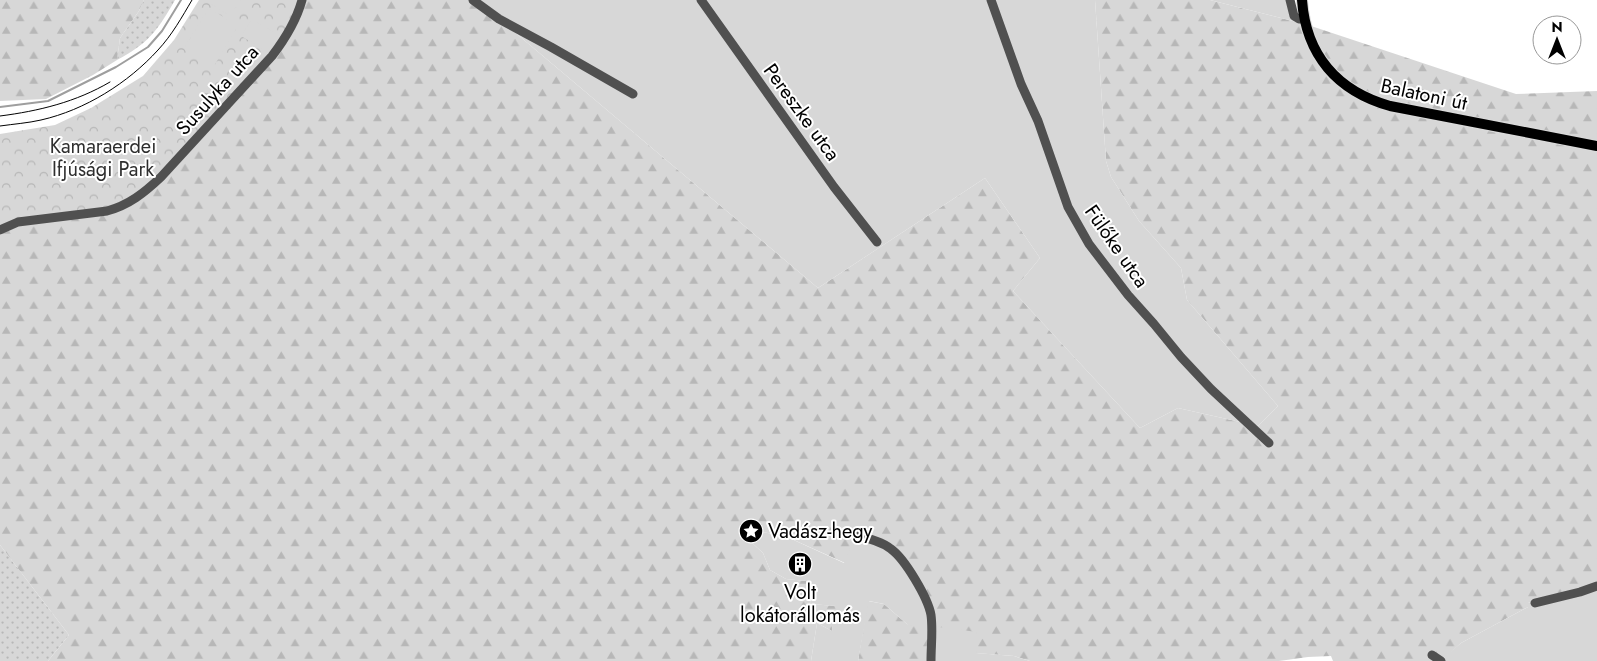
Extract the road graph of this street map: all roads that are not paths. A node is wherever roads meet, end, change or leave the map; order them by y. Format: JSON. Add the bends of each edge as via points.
{"nodes":[{"id":1,"x":302,"y":0,"type":"edge"},
{"id":2,"x":473,"y":0,"type":"edge"},
{"id":3,"x":701,"y":0,"type":"edge"},
{"id":4,"x":991,"y":0,"type":"edge"},
{"id":5,"x":1290,"y":0,"type":"edge"},
{"id":6,"x":1302,"y":0,"type":"edge"},
{"id":7,"x":1304,"y":19,"type":"junction"},
{"id":8,"x":633,"y":94,"type":"dead end"},
{"id":9,"x":1597,"y":146,"type":"edge"},
{"id":10,"x":0,"y":230,"type":"edge"},
{"id":11,"x":877,"y":242,"type":"dead end"},
{"id":12,"x":1269,"y":443,"type":"dead end"},
{"id":13,"x":856,"y":536,"type":"dead end"},
{"id":14,"x":1597,"y":586,"type":"edge"},
{"id":15,"x":1535,"y":603,"type":"dead end"},
{"id":16,"x":1432,"y":655,"type":"dead end"},
{"id":17,"x":930,"y":661,"type":"edge"},
{"id":18,"x":1441,"y":661,"type":"edge"}],
"edges":[{"from":1,"to":10,"type":"street","name":"Susulyka utca","via":[[294,23],[272,56],[143,194],[107,212],[18,222]]},
{"from":2,"to":8,"type":"street","via":[[499,19]]},
{"from":3,"to":11,"type":"street","name":"Pereszke utca"},
{"from":4,"to":12,"type":"street","name":"Fülőke utca","via":[[1068,206],[1089,244],[1181,357]]},
{"from":5,"to":7,"type":"street","via":[[1294,16]]},
{"from":6,"to":7,"type":"main road","name":"Balatoni út"},
{"from":7,"to":9,"type":"main road","name":"Balatoni út","via":[[1311,42],[1325,67],[1348,88],[1374,102]]},
{"from":13,"to":17,"type":"street","via":[[891,548],[921,590],[930,613]]},
{"from":14,"to":15,"type":"street"},
{"from":16,"to":18,"type":"street"}]}
